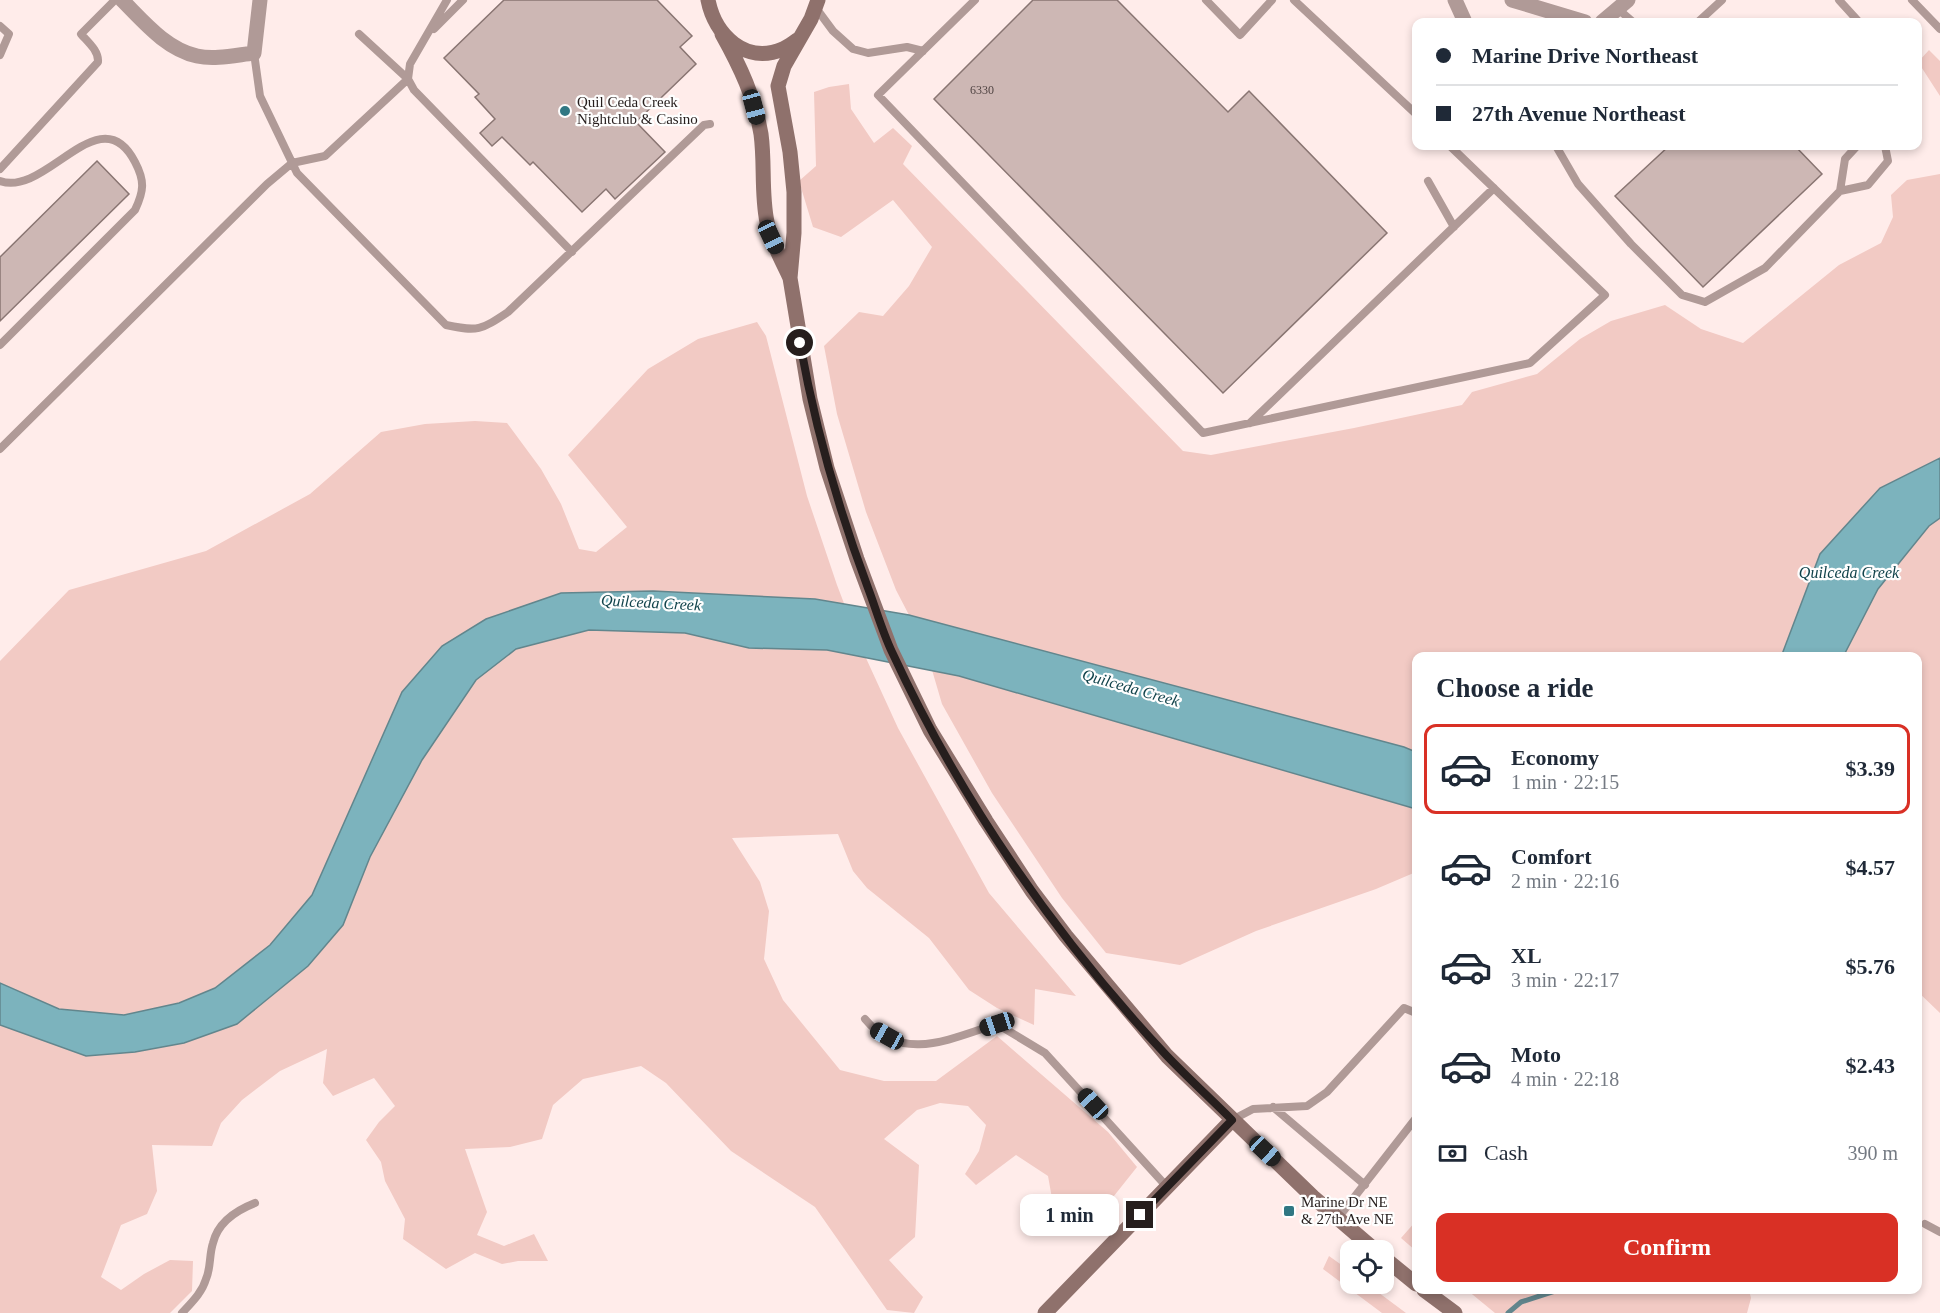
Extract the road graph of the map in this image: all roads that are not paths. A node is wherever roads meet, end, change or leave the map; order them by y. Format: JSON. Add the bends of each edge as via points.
{"nodes":[{"id":1,"x":115,"y":0,"type":"edge"},
{"id":2,"x":122,"y":0,"type":"edge"},
{"id":3,"x":260,"y":0,"type":"edge"},
{"id":4,"x":447,"y":0,"type":"edge"},
{"id":5,"x":464,"y":0,"type":"edge"},
{"id":6,"x":975,"y":0,"type":"edge"},
{"id":7,"x":1272,"y":0,"type":"edge"},
{"id":8,"x":1294,"y":0,"type":"edge"},
{"id":9,"x":1455,"y":0,"type":"edge"},
{"id":10,"x":1512,"y":0,"type":"edge"},
{"id":11,"x":1722,"y":0,"type":"edge"},
{"id":12,"x":1839,"y":0,"type":"edge"},
{"id":13,"x":1210,"y":1,"type":"edge"},
{"id":14,"x":1918,"y":2,"type":"edge"},
{"id":15,"x":708,"y":3,"type":"edge"},
{"id":16,"x":820,"y":3,"type":"edge"},
{"id":17,"x":1623,"y":5,"type":"edge"},
{"id":18,"x":1463,"y":18,"type":"edge"},
{"id":19,"x":1572,"y":18,"type":"edge"},
{"id":20,"x":1607,"y":18,"type":"edge"},
{"id":21,"x":1631,"y":18,"type":"edge"},
{"id":22,"x":1702,"y":18,"type":"edge"},
{"id":23,"x":1855,"y":18,"type":"edge"},
{"id":24,"x":0,"y":26,"type":"edge"},
{"id":25,"x":1940,"y":29,"type":"edge"},
{"id":26,"x":359,"y":34,"type":"dead end"},
{"id":27,"x":722,"y":34,"type":"junction"},
{"id":28,"x":427,"y":36,"type":"junction"},
{"id":29,"x":799,"y":39,"type":"junction"},
{"id":30,"x":923,"y":51,"type":"junction"},
{"id":31,"x":254,"y":53,"type":"junction"},
{"id":32,"x":0,"y":55,"type":"edge"},
{"id":33,"x":408,"y":79,"type":"junction"},
{"id":34,"x":1412,"y":110,"type":"edge"},
{"id":35,"x":710,"y":124,"type":"dead end"},
{"id":36,"x":1458,"y":150,"type":"edge"},
{"id":37,"x":1558,"y":150,"type":"edge"},
{"id":38,"x":1853,"y":150,"type":"edge"},
{"id":39,"x":1886,"y":150,"type":"edge"},
{"id":40,"x":292,"y":163,"type":"junction"},
{"id":41,"x":0,"y":169,"type":"edge"},
{"id":42,"x":0,"y":181,"type":"edge"},
{"id":43,"x":1428,"y":181,"type":"dead end"},
{"id":44,"x":1494,"y":188,"type":"junction"},
{"id":45,"x":1840,"y":191,"type":"junction"},
{"id":46,"x":1454,"y":227,"type":"junction"},
{"id":47,"x":572,"y":252,"type":"junction"},
{"id":48,"x":790,"y":278,"type":"junction"},
{"id":49,"x":0,"y":345,"type":"edge"},
{"id":50,"x":1249,"y":423,"type":"junction"},
{"id":51,"x":0,"y":449,"type":"edge"},
{"id":52,"x":1412,"y":1011,"type":"edge"},
{"id":53,"x":865,"y":1019,"type":"dead end"},
{"id":54,"x":1274,"y":1107,"type":"junction"},
{"id":55,"x":1232,"y":1120,"type":"junction"},
{"id":56,"x":1412,"y":1123,"type":"edge"},
{"id":57,"x":1365,"y":1185,"type":"junction"},
{"id":58,"x":1168,"y":1188,"type":"junction"},
{"id":59,"x":255,"y":1203,"type":"dead end"},
{"id":60,"x":1338,"y":1218,"type":"junction"},
{"id":61,"x":1925,"y":1224,"type":"dead end"},
{"id":62,"x":1940,"y":1232,"type":"edge"},
{"id":63,"x":1363,"y":1240,"type":"edge"},
{"id":64,"x":1394,"y":1266,"type":"edge"},
{"id":65,"x":1412,"y":1281,"type":"edge"},
{"id":66,"x":1429,"y":1294,"type":"edge"},
{"id":67,"x":182,"y":1313,"type":"edge"},
{"id":68,"x":1045,"y":1313,"type":"edge"},
{"id":69,"x":1455,"y":1313,"type":"edge"}],
"edges":[{"from":1,"to":41,"type":"lane","via":[[81,34],[99,57],[98,62]]},
{"from":2,"to":31,"type":"street","via":[[176,48],[198,57]]},
{"from":3,"to":31,"type":"street"},
{"from":4,"to":28,"type":"lane"},
{"from":5,"to":28,"type":"lane"},
{"from":6,"to":30,"type":"lane"},
{"from":7,"to":13,"type":"lane","via":[[1240,35]]},
{"from":8,"to":34,"type":"lane"},
{"from":9,"to":18,"type":"street"},
{"from":10,"to":19,"type":"street"},
{"from":11,"to":22,"type":"lane"},
{"from":12,"to":23,"type":"lane"},
{"from":14,"to":25,"type":"lane"},
{"from":15,"to":27,"type":"main road"},
{"from":16,"to":29,"type":"main road"},
{"from":16,"to":30,"type":"lane","via":[[833,31],[853,49],[868,53],[907,47]]},
{"from":17,"to":20,"type":"street"},
{"from":17,"to":21,"type":"lane"},
{"from":24,"to":32,"type":"lane","via":[[9,34]]},
{"from":26,"to":33,"type":"lane"},
{"from":27,"to":29,"type":"main road","via":[[732,44],[759,52],[783,49]]},
{"from":27,"to":48,"type":"main road","via":[[749,89],[761,136],[767,220]]},
{"from":28,"to":33,"type":"lane","via":[[410,64]]},
{"from":29,"to":48,"type":"main road","via":[[778,86],[794,192]]},
{"from":30,"to":50,"type":"lane","via":[[878,95],[1203,433]]},
{"from":31,"to":40,"type":"lane","via":[[260,96]]},
{"from":33,"to":40,"type":"lane","via":[[325,156]]},
{"from":33,"to":47,"type":"lane"},
{"from":35,"to":47,"type":"lane","via":[[704,125]]},
{"from":36,"to":44,"type":"lane"},
{"from":37,"to":45,"type":"lane","via":[[1578,184],[1631,244],[1682,295],[1705,303],[1765,268]]},
{"from":38,"to":45,"type":"lane","via":[[1845,159]]},
{"from":39,"to":45,"type":"lane","via":[[1888,161],[1868,185]]},
{"from":40,"to":47,"type":"lane","via":[[297,173],[446,325],[470,330],[485,327],[508,312]]},
{"from":40,"to":51,"type":"lane"},
{"from":42,"to":49,"type":"lane","via":[[15,184],[34,177],[92,140],[109,138],[129,150],[141,173],[143,194],[135,210]]},
{"from":43,"to":46,"type":"lane"},
{"from":44,"to":46,"type":"lane"},
{"from":44,"to":50,"type":"lane","via":[[1605,295],[1530,363]]},
{"from":46,"to":50,"type":"lane"},
{"from":48,"to":55,"type":"main road","via":[[810,399],[827,468],[891,650],[930,730],[1032,891],[1167,1056]]},
{"from":52,"to":54,"type":"lane","via":[[1404,1008],[1327,1092],[1307,1106]]},
{"from":53,"to":58,"type":"lane","via":[[872,1028],[901,1044],[933,1044],[997,1024],[1045,1053]]},
{"from":54,"to":55,"type":"lane","via":[[1253,1109]]},
{"from":54,"to":57,"type":"lane"},
{"from":55,"to":58,"type":"main road"},
{"from":55,"to":60,"type":"main road"},
{"from":56,"to":57,"type":"lane"},
{"from":57,"to":60,"type":"lane"},
{"from":58,"to":68,"type":"main road"},
{"from":59,"to":67,"type":"lane","via":[[234,1213],[218,1230],[202,1290]]},
{"from":60,"to":63,"type":"main road"},
{"from":61,"to":62,"type":"lane"},
{"from":64,"to":65,"type":"main road"},
{"from":66,"to":69,"type":"main road"}]}
